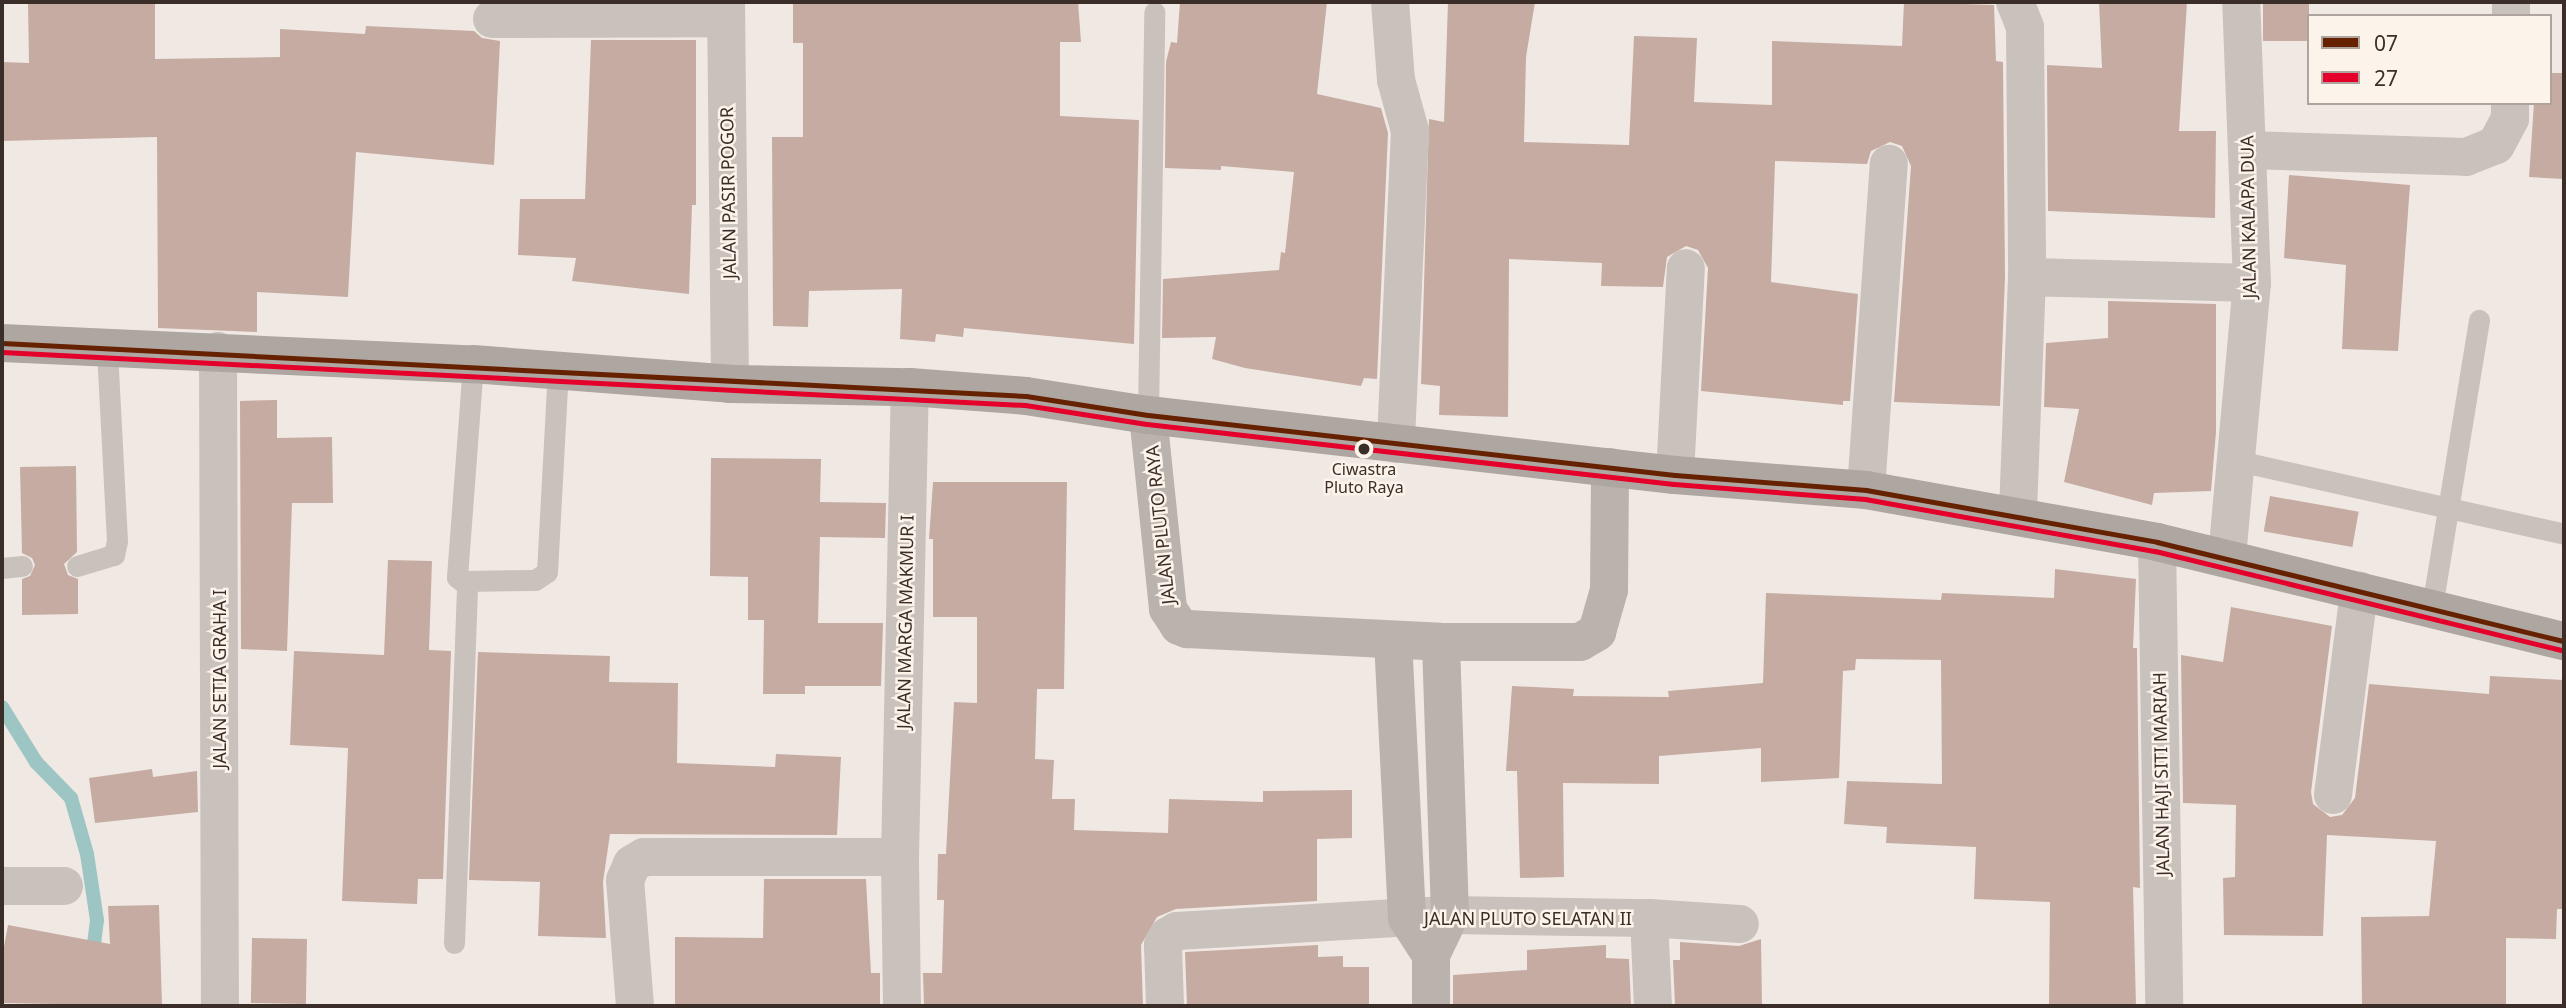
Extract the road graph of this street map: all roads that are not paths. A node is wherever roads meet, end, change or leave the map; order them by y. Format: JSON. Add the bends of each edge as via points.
{"nodes":[{"id":1,"x":1390,"y":2,"type":"edge"},
{"id":2,"x":2015,"y":2,"type":"edge"},
{"id":3,"x":2241,"y":2,"type":"edge"},
{"id":4,"x":726,"y":10,"type":"edge"},
{"id":5,"x":1154,"y":12,"type":"dead end"},
{"id":6,"x":492,"y":19,"type":"dead end"},
{"id":7,"x":2510,"y":105,"type":"edge"},
{"id":8,"x":2247,"y":150,"type":"junction"},
{"id":9,"x":1889,"y":164,"type":"dead end"},
{"id":10,"x":1686,"y":268,"type":"dead end"},
{"id":11,"x":2027,"y":277,"type":"junction"},
{"id":12,"x":2252,"y":284,"type":"junction"},
{"id":13,"x":2479,"y":320,"type":"dead end"},
{"id":14,"x":2,"y":343,"type":"edge"},
{"id":15,"x":107,"y":349,"type":"junction"},
{"id":16,"x":218,"y":351,"type":"junction"},
{"id":17,"x":473,"y":365,"type":"junction"},
{"id":18,"x":558,"y":372,"type":"junction"},
{"id":19,"x":730,"y":384,"type":"junction"},
{"id":20,"x":910,"y":387,"type":"junction"},
{"id":21,"x":1148,"y":415,"type":"junction"},
{"id":22,"x":1396,"y":444,"type":"junction"},
{"id":23,"x":2234,"y":460,"type":"junction"},
{"id":24,"x":1610,"y":467,"type":"junction"},
{"id":25,"x":1675,"y":475,"type":"junction"},
{"id":26,"x":1866,"y":490,"type":"junction"},
{"id":27,"x":2445,"y":508,"type":"junction"},
{"id":28,"x":2018,"y":514,"type":"junction"},
{"id":29,"x":2564,"y":534,"type":"edge"},
{"id":30,"x":2157,"y":542,"type":"junction"},
{"id":31,"x":2227,"y":557,"type":"junction"},
{"id":32,"x":78,"y":566,"type":"dead end"},
{"id":33,"x":467,"y":581,"type":"junction"},
{"id":34,"x":2359,"y":591,"type":"junction"},
{"id":35,"x":2432,"y":607,"type":"junction"},
{"id":36,"x":1393,"y":640,"type":"junction"},
{"id":37,"x":2564,"y":641,"type":"edge"},
{"id":38,"x":1441,"y":642,"type":"junction"},
{"id":39,"x":2333,"y":795,"type":"dead end"},
{"id":40,"x":900,"y":858,"type":"junction"},
{"id":41,"x":2,"y":886,"type":"edge"},
{"id":42,"x":64,"y":886,"type":"dead end"},
{"id":43,"x":1450,"y":915,"type":"junction"},
{"id":44,"x":1407,"y":918,"type":"junction"},
{"id":45,"x":1649,"y":918,"type":"junction"},
{"id":46,"x":1740,"y":924,"type":"dead end"},
{"id":47,"x":454,"y":943,"type":"dead end"},
{"id":48,"x":1431,"y":955,"type":"junction"},
{"id":49,"x":220,"y":1006,"type":"edge"},
{"id":50,"x":635,"y":1006,"type":"edge"},
{"id":51,"x":902,"y":1006,"type":"edge"},
{"id":52,"x":1165,"y":1006,"type":"edge"},
{"id":53,"x":1431,"y":1006,"type":"edge"},
{"id":54,"x":1653,"y":1006,"type":"edge"},
{"id":55,"x":2164,"y":1006,"type":"edge"}],
"edges":[{"from":1,"to":22,"type":"street","via":[[1396,80],[1410,131]]},
{"from":2,"to":11,"type":"street","via":[[2025,27]]},
{"from":3,"to":8,"type":"street","name":"JALAN KALAPA DUA"},
{"from":4,"to":6,"type":"street"},
{"from":4,"to":19,"type":"street","name":"JALAN PASIR POGOR"},
{"from":5,"to":21,"type":"lane"},
{"from":7,"to":8,"type":"street","via":[[2510,119],[2496,145],[2466,157]]},
{"from":8,"to":12,"type":"street","name":"JALAN KALAPA DUA"},
{"from":9,"to":26,"type":"street"},
{"from":10,"to":25,"type":"street"},
{"from":11,"to":12,"type":"street"},
{"from":11,"to":28,"type":"street"},
{"from":12,"to":23,"type":"street","name":"JALAN KALAPA DUA"},
{"from":13,"to":27,"type":"lane"},
{"from":14,"to":15,"type":"main road"},
{"from":15,"to":16,"type":"main road"},
{"from":15,"to":32,"type":"lane","via":[[117,541],[114,555]]},
{"from":16,"to":17,"type":"main road"},
{"from":16,"to":49,"type":"street","name":"JALAN SETIA GRAHA I"},
{"from":17,"to":18,"type":"main road"},
{"from":17,"to":33,"type":"lane","via":[[457,577]]},
{"from":18,"to":19,"type":"main road"},
{"from":18,"to":33,"type":"lane","via":[[547,572],[535,580]]},
{"from":19,"to":20,"type":"main road"},
{"from":20,"to":21,"type":"main road","via":[[1026,396]]},
{"from":20,"to":40,"type":"street","name":"JALAN MARGA MAKMUR I"},
{"from":21,"to":22,"type":"main road"},
{"from":21,"to":36,"type":"street","name":"JALAN PLUTO RAYA","via":[[1168,608],[1179,626]]},
{"from":22,"to":24,"type":"main road"},
{"from":23,"to":27,"type":"lane"},
{"from":23,"to":31,"type":"street","name":"JALAN KALAPA DUA"},
{"from":24,"to":25,"type":"main road"},
{"from":24,"to":38,"type":"street","name":"JALAN PLUTO RAYA","via":[[1609,590],[1597,632],[1580,642]]},
{"from":25,"to":26,"type":"main road"},
{"from":26,"to":28,"type":"main road"},
{"from":27,"to":29,"type":"lane"},
{"from":27,"to":35,"type":"lane"},
{"from":28,"to":30,"type":"main road"},
{"from":30,"to":31,"type":"main road"},
{"from":30,"to":55,"type":"street","name":"JALAN HAJI SITI MARIAH"},
{"from":31,"to":34,"type":"main road"},
{"from":33,"to":47,"type":"lane"},
{"from":34,"to":35,"type":"main road"},
{"from":34,"to":39,"type":"street"},
{"from":35,"to":37,"type":"main road"},
{"from":36,"to":38,"type":"street","name":"JALAN PLUTO RAYA"},
{"from":36,"to":44,"type":"street"},
{"from":38,"to":43,"type":"street"},
{"from":40,"to":50,"type":"street","via":[[644,857],[632,864],[625,880]]},
{"from":40,"to":51,"type":"street","name":"JALAN MARGA MAKMUR I"},
{"from":41,"to":42,"type":"street"},
{"from":43,"to":44,"type":"street","name":"JALAN PLUTO SELATAN II"},
{"from":43,"to":45,"type":"street","name":"JALAN PLUTO SELATAN II"},
{"from":43,"to":48,"type":"street"},
{"from":44,"to":48,"type":"street"},
{"from":44,"to":52,"type":"street","name":"JALAN PLUTO SELATAN II","via":[[1172,933],[1163,945]]},
{"from":45,"to":46,"type":"street","name":"JALAN PLUTO SELATAN II"},
{"from":45,"to":54,"type":"street","name":"JALAN PLUTO SELATAN II"},
{"from":48,"to":53,"type":"street"}]}
